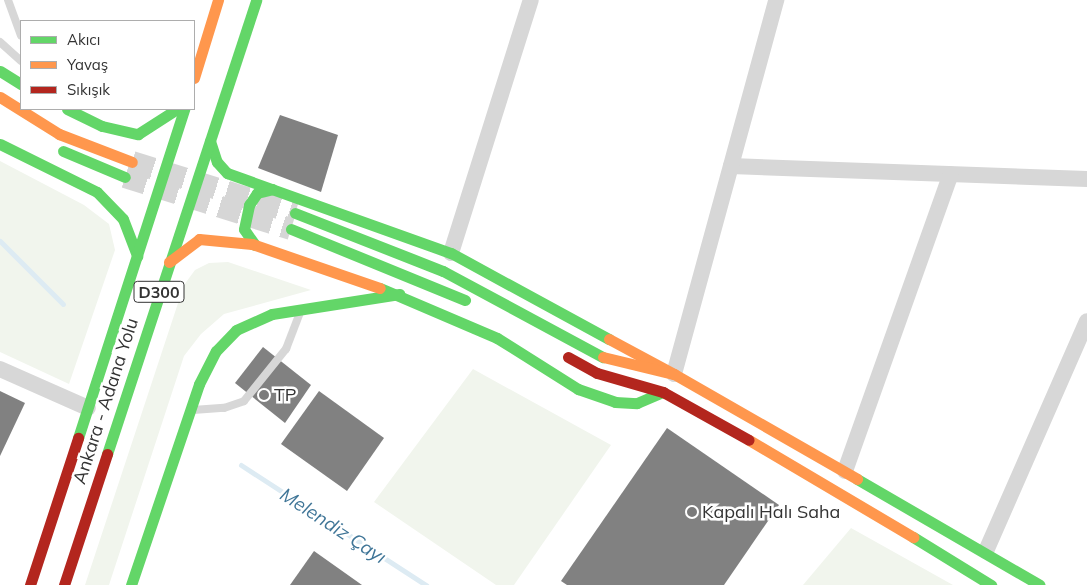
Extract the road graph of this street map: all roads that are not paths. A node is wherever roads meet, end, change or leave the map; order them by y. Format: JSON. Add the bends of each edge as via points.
{"nodes":[{"id":1,"x":8,"y":0,"type":"edge"},
{"id":2,"x":218,"y":0,"type":"edge"},
{"id":3,"x":256,"y":0,"type":"edge"},
{"id":4,"x":531,"y":0,"type":"edge"},
{"id":5,"x":776,"y":0,"type":"edge"},
{"id":6,"x":20,"y":33,"type":"edge"},
{"id":7,"x":0,"y":42,"type":"edge"},
{"id":8,"x":20,"y":60,"type":"edge"},
{"id":9,"x":0,"y":70,"type":"edge"},
{"id":10,"x":195,"y":75,"type":"edge"},
{"id":11,"x":20,"y":83,"type":"edge"},
{"id":12,"x":0,"y":97,"type":"edge"},
{"id":13,"x":20,"y":110,"type":"edge"},
{"id":14,"x":21,"y":110,"type":"edge"},
{"id":15,"x":69,"y":110,"type":"edge"},
{"id":16,"x":176,"y":110,"type":"edge"},
{"id":17,"x":184,"y":110,"type":"edge"},
{"id":18,"x":210,"y":141,"type":"junction"},
{"id":19,"x":0,"y":144,"type":"edge"},
{"id":20,"x":55,"y":148,"type":"dead end"},
{"id":21,"x":132,"y":162,"type":"tunnel mouth"},
{"id":22,"x":731,"y":166,"type":"junction"},
{"id":23,"x":951,"y":174,"type":"junction"},
{"id":24,"x":125,"y":177,"type":"tunnel mouth"},
{"id":25,"x":1087,"y":179,"type":"edge"},
{"id":26,"x":273,"y":189,"type":"junction"},
{"id":27,"x":295,"y":213,"type":"tunnel mouth"},
{"id":28,"x":290,"y":229,"type":"tunnel mouth"},
{"id":29,"x":255,"y":245,"type":"junction"},
{"id":30,"x":452,"y":253,"type":"junction"},
{"id":31,"x":137,"y":256,"type":"junction"},
{"id":32,"x":169,"y":262,"type":"junction"},
{"id":33,"x":399,"y":294,"type":"junction"},
{"id":34,"x":476,"y":306,"type":"dead end"},
{"id":35,"x":301,"y":308,"type":"junction"},
{"id":36,"x":1087,"y":321,"type":"edge"},
{"id":37,"x":554,"y":349,"type":"dead end"},
{"id":38,"x":0,"y":369,"type":"edge"},
{"id":39,"x":674,"y":374,"type":"junction"},
{"id":40,"x":663,"y":392,"type":"junction"},
{"id":41,"x":88,"y":408,"type":"junction"},
{"id":42,"x":191,"y":410,"type":"junction"},
{"id":43,"x":846,"y":472,"type":"junction"},
{"id":44,"x":986,"y":551,"type":"junction"},
{"id":45,"x":30,"y":585,"type":"edge"},
{"id":46,"x":64,"y":585,"type":"edge"},
{"id":47,"x":131,"y":585,"type":"edge"},
{"id":48,"x":991,"y":585,"type":"edge"},
{"id":49,"x":1040,"y":585,"type":"edge"}],
"edges":[{"from":1,"to":6,"type":"lane"},
{"from":2,"to":10,"type":"main road"},
{"from":3,"to":18,"type":"main road","name":"Ankara - Adana Yolu","number":"D300"},
{"from":4,"to":30,"type":"street"},
{"from":5,"to":22,"type":"street"},
{"from":7,"to":8,"type":"lane"},
{"from":9,"to":11,"type":"main road"},
{"from":12,"to":13,"type":"main road"},
{"from":14,"to":21,"type":"main road","via":[[59,134]]},
{"from":15,"to":16,"type":"main road","via":[[111,129],[138,134],[157,125]]},
{"from":17,"to":31,"type":"main road","name":"Ankara - Adana Yolu","number":"D300"},
{"from":18,"to":26,"type":"main road","via":[[217,162],[227,173]]},
{"from":18,"to":32,"type":"main road","name":"Ankara - Adana Yolu","number":"D300"},
{"from":19,"to":31,"type":"main road","via":[[97,192],[123,219]]},
{"from":20,"to":24,"type":"main road"},
{"from":22,"to":23,"type":"street"},
{"from":22,"to":39,"type":"street"},
{"from":23,"to":25,"type":"street"},
{"from":23,"to":43,"type":"street"},
{"from":26,"to":29,"type":"main road","via":[[256,193],[249,205],[244,229]]},
{"from":26,"to":30,"type":"main road"},
{"from":27,"to":39,"type":"main road","via":[[443,271],[599,356]]},
{"from":28,"to":34,"type":"main road","via":[[441,287]]},
{"from":29,"to":32,"type":"main road","via":[[199,239]]},
{"from":29,"to":33,"type":"main road"},
{"from":30,"to":39,"type":"main road"},
{"from":31,"to":41,"type":"main road","name":"Ankara - Adana Yolu","number":"D300"},
{"from":32,"to":46,"type":"main road","name":"Ankara - Adana Yolu","number":"D300"},
{"from":33,"to":35,"type":"main road"},
{"from":33,"to":40,"type":"main road","via":[[497,338],[578,389],[606,399],[637,403]]},
{"from":35,"to":42,"type":"main road","via":[[272,314],[236,330],[216,351]]},
{"from":35,"to":42,"type":"lane","via":[[286,349],[244,401],[224,408]]},
{"from":36,"to":44,"type":"street"},
{"from":37,"to":40,"type":"main road","via":[[597,373]]},
{"from":38,"to":41,"type":"street"},
{"from":39,"to":43,"type":"main road"},
{"from":40,"to":48,"type":"main road","via":[[835,489]]},
{"from":41,"to":45,"type":"main road","name":"Ankara - Adana Yolu","number":"D300"},
{"from":42,"to":47,"type":"main road"},
{"from":43,"to":44,"type":"main road"},
{"from":44,"to":49,"type":"main road"}]}
